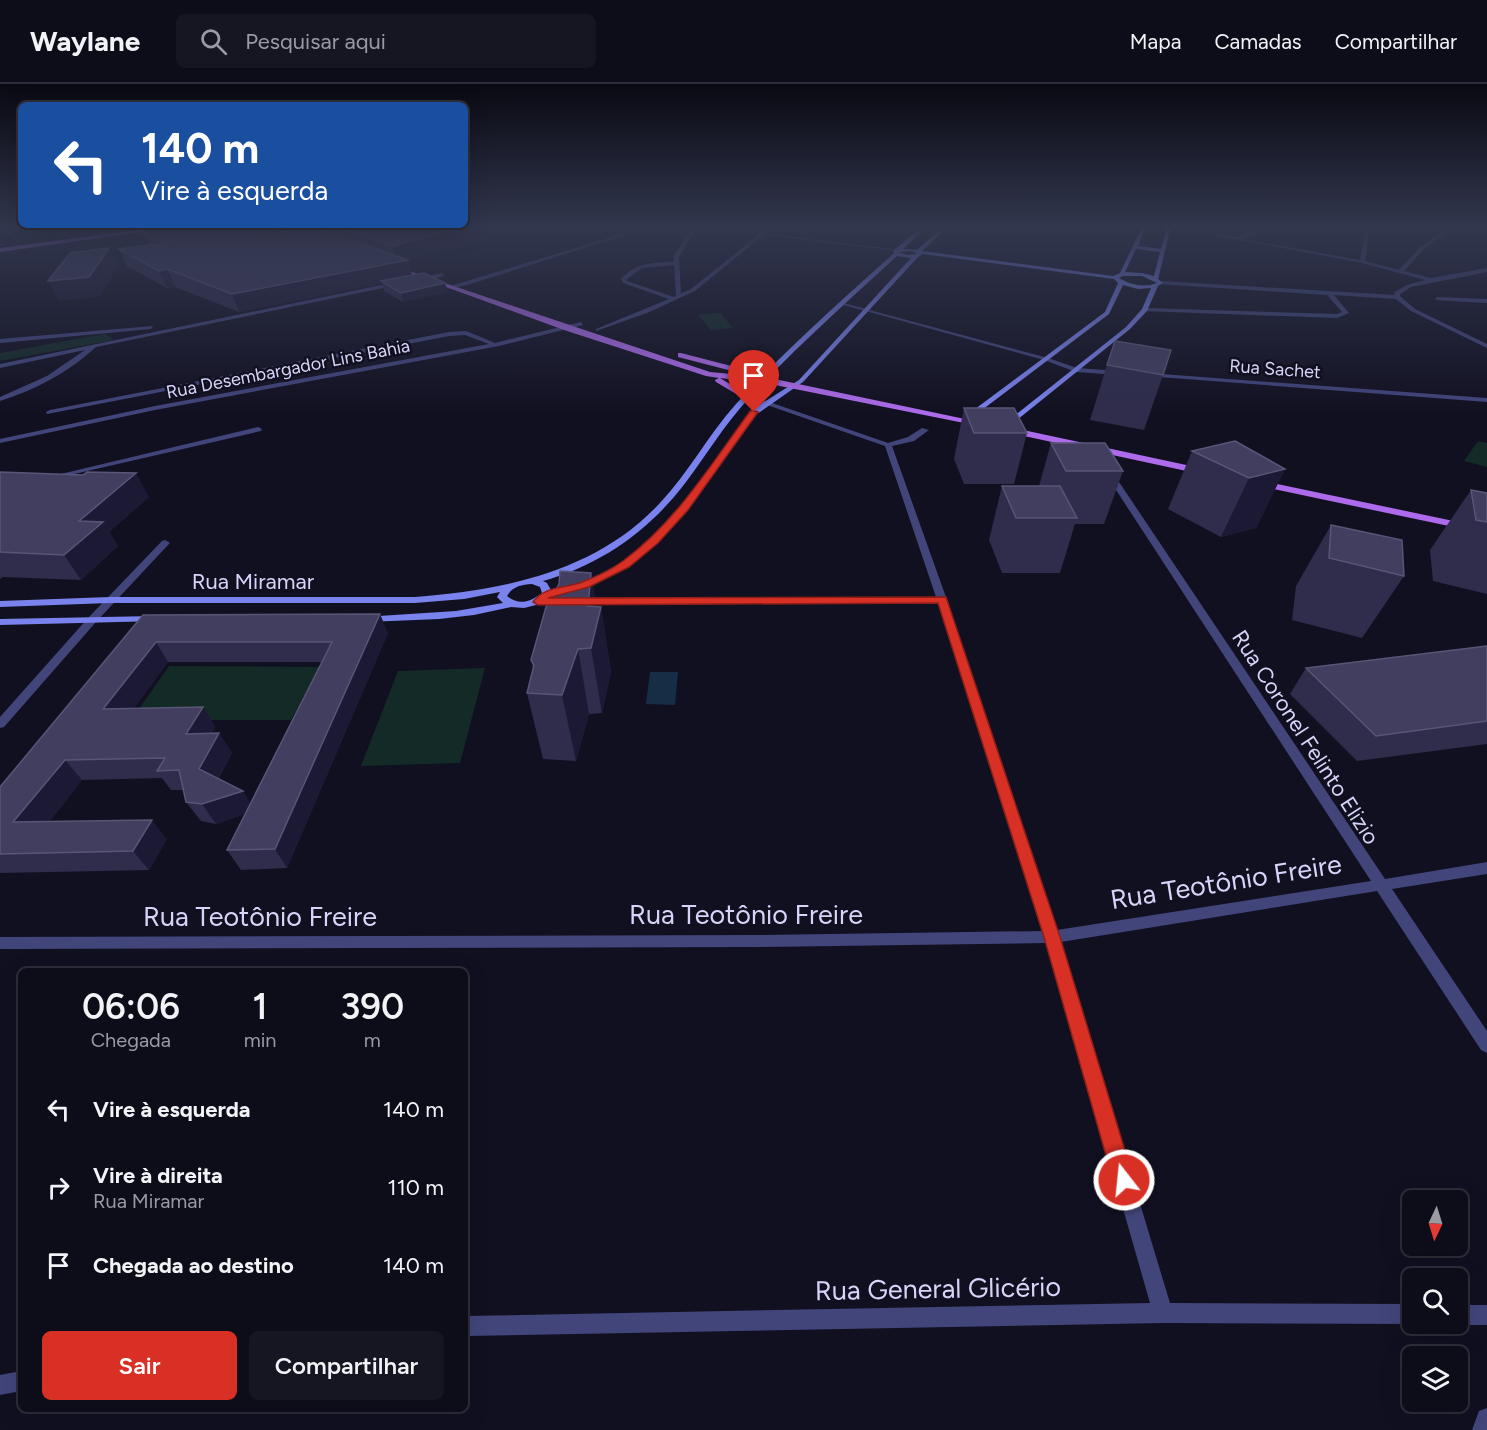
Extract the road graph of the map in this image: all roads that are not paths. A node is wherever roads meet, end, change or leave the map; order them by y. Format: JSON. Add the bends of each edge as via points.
{"nodes":[{"id":1,"x":368,"y":290,"type":"edge"},
{"id":2,"x":461,"y":290,"type":"edge"},
{"id":3,"x":487,"y":290,"type":"edge"},
{"id":4,"x":650,"y":290,"type":"edge"},
{"id":5,"x":677,"y":290,"type":"edge"},
{"id":6,"x":691,"y":290,"type":"edge"},
{"id":7,"x":856,"y":290,"type":"edge"},
{"id":8,"x":884,"y":290,"type":"edge"},
{"id":9,"x":1119,"y":290,"type":"edge"},
{"id":10,"x":1154,"y":290,"type":"edge"},
{"id":11,"x":1279,"y":290,"type":"edge"},
{"id":12,"x":1402,"y":290,"type":"edge"},
{"id":13,"x":1329,"y":293,"type":"junction"},
{"id":14,"x":1397,"y":297,"type":"junction"},
{"id":15,"x":677,"y":298,"type":"junction"},
{"id":16,"x":1437,"y":299,"type":"dead end"},
{"id":17,"x":1487,"y":301,"type":"edge"},
{"id":18,"x":842,"y":303,"type":"junction"},
{"id":19,"x":866,"y":308,"type":"junction"},
{"id":20,"x":1145,"y":310,"type":"junction"},
{"id":21,"x":209,"y":322,"type":"junction"},
{"id":22,"x":581,"y":324,"type":"junction"},
{"id":23,"x":567,"y":328,"type":"junction"},
{"id":24,"x":598,"y":330,"type":"junction"},
{"id":25,"x":0,"y":341,"type":"edge"},
{"id":26,"x":494,"y":344,"type":"junction"},
{"id":27,"x":94,"y":346,"type":"junction"},
{"id":28,"x":1487,"y":346,"type":"edge"},
{"id":29,"x":1046,"y":359,"type":"junction"},
{"id":30,"x":0,"y":366,"type":"edge"},
{"id":31,"x":1076,"y":370,"type":"junction"},
{"id":32,"x":1123,"y":373,"type":"edge"},
{"id":33,"x":709,"y":374,"type":"junction"},
{"id":34,"x":1135,"y":374,"type":"dead end"},
{"id":35,"x":765,"y":380,"type":"junction"},
{"id":36,"x":794,"y":386,"type":"junction"},
{"id":37,"x":747,"y":396,"type":"junction"},
{"id":38,"x":0,"y":399,"type":"edge"},
{"id":39,"x":1487,"y":399,"type":"edge"},
{"id":40,"x":768,"y":404,"type":"junction"},
{"id":41,"x":50,"y":412,"type":"dead end"},
{"id":42,"x":966,"y":420,"type":"junction"},
{"id":43,"x":994,"y":426,"type":"junction"},
{"id":44,"x":258,"y":429,"type":"dead end"},
{"id":45,"x":925,"y":430,"type":"dead end"},
{"id":46,"x":0,"y":441,"type":"edge"},
{"id":47,"x":888,"y":445,"type":"junction"},
{"id":48,"x":1094,"y":449,"type":"junction"},
{"id":49,"x":1221,"y":476,"type":"edge"},
{"id":50,"x":1244,"y":480,"type":"edge"},
{"id":51,"x":34,"y":481,"type":"edge"},
{"id":52,"x":1487,"y":531,"type":"edge"},
{"id":53,"x":165,"y":543,"type":"dead end"},
{"id":54,"x":533,"y":580,"type":"junction"},
{"id":55,"x":505,"y":588,"type":"junction"},
{"id":56,"x":547,"y":594,"type":"junction"},
{"id":57,"x":110,"y":600,"type":"junction"},
{"id":58,"x":942,"y":600,"type":"junction"},
{"id":59,"x":538,"y":602,"type":"junction"},
{"id":60,"x":554,"y":603,"type":"edge"},
{"id":61,"x":566,"y":603,"type":"edge"},
{"id":62,"x":0,"y":604,"type":"edge"},
{"id":63,"x":509,"y":604,"type":"junction"},
{"id":64,"x":164,"y":619,"type":"edge"},
{"id":65,"x":356,"y":619,"type":"edge"},
{"id":66,"x":92,"y":620,"type":"junction"},
{"id":67,"x":0,"y":622,"type":"edge"},
{"id":68,"x":0,"y":724,"type":"edge"},
{"id":69,"x":1487,"y":868,"type":"edge"},
{"id":70,"x":1378,"y":883,"type":"junction"},
{"id":71,"x":1052,"y":937,"type":"junction"},
{"id":72,"x":0,"y":943,"type":"edge"},
{"id":73,"x":1487,"y":1045,"type":"edge"},
{"id":74,"x":1163,"y":1313,"type":"junction"},
{"id":75,"x":1402,"y":1314,"type":"edge"},
{"id":76,"x":1468,"y":1315,"type":"edge"},
{"id":77,"x":1487,"y":1315,"type":"edge"},
{"id":78,"x":468,"y":1326,"type":"edge"},
{"id":79,"x":18,"y":1382,"type":"edge"},
{"id":80,"x":0,"y":1385,"type":"edge"},
{"id":81,"x":1487,"y":1419,"type":"edge"},
{"id":82,"x":1483,"y":1430,"type":"edge"}],
"edges":[{"from":1,"to":21,"type":"street"},
{"from":2,"to":23,"type":"main road"},
{"from":3,"to":22,"type":"main road"},
{"from":4,"to":15,"type":"street"},
{"from":5,"to":15,"type":"street"},
{"from":6,"to":15,"type":"street"},
{"from":7,"to":18,"type":"main road"},
{"from":8,"to":19,"type":"main road"},
{"from":9,"to":29,"type":"main road","via":[[1107,313]]},
{"from":10,"to":20,"type":"main road"},
{"from":11,"to":13,"type":"street"},
{"from":12,"to":14,"type":"street"},
{"from":13,"to":14,"type":"street"},
{"from":13,"to":20,"type":"street","via":[[1346,313],[1338,316]]},
{"from":14,"to":28,"type":"street","via":[[1413,310]]},
{"from":15,"to":24,"type":"street"},
{"from":16,"to":17,"type":"street"},
{"from":18,"to":19,"type":"street"},
{"from":18,"to":35,"type":"main road"},
{"from":19,"to":29,"type":"street"},
{"from":19,"to":36,"type":"main road"},
{"from":20,"to":31,"type":"main road"},
{"from":21,"to":25,"type":"street"},
{"from":21,"to":27,"type":"street"},
{"from":22,"to":23,"type":"street","name":"Rua Desembargador Lins Bahia"},
{"from":22,"to":24,"type":"main road"},
{"from":23,"to":26,"type":"street","name":"Rua Desembargador Lins Bahia"},
{"from":23,"to":33,"type":"main road"},
{"from":24,"to":35,"type":"main road"},
{"from":26,"to":41,"type":"street","via":[[466,333],[449,334]]},
{"from":26,"to":46,"type":"street","name":"Rua Desembargador Lins Bahia","via":[[65,425]]},
{"from":27,"to":30,"type":"street"},
{"from":27,"to":38,"type":"street","via":[[56,374]]},
{"from":29,"to":31,"type":"street"},
{"from":29,"to":42,"type":"main road"},
{"from":31,"to":32,"type":"street"},
{"from":31,"to":43,"type":"main road"},
{"from":33,"to":35,"type":"main road"},
{"from":33,"to":37,"type":"main road"},
{"from":34,"to":39,"type":"street","name":"Rua Sachet"},
{"from":35,"to":36,"type":"main road"},
{"from":35,"to":37,"type":"main road"},
{"from":36,"to":40,"type":"main road"},
{"from":36,"to":42,"type":"main road"},
{"from":37,"to":40,"type":"street"},
{"from":37,"to":54,"type":"main road","via":[[662,506],[628,536],[562,574]]},
{"from":40,"to":47,"type":"street"},
{"from":40,"to":56,"type":"main road","via":[[748,418],[685,508],[654,541],[625,565],[585,585]]},
{"from":42,"to":43,"type":"main road"},
{"from":43,"to":48,"type":"main road"},
{"from":44,"to":51,"type":"street"},
{"from":45,"to":47,"type":"street","via":[[911,439]]},
{"from":47,"to":58,"type":"street"},
{"from":48,"to":49,"type":"main road"},
{"from":48,"to":70,"type":"street","name":"Rua Coronel Felinto Elizio"},
{"from":50,"to":52,"type":"main road"},
{"from":53,"to":57,"type":"street"},
{"from":54,"to":55,"type":"main road","name":"Rua Miramar"},
{"from":54,"to":56,"type":"main road","via":[[544,585]]},
{"from":55,"to":57,"type":"main road","name":"Rua Miramar","via":[[415,600]]},
{"from":55,"to":63,"type":"main road","via":[[502,597]]},
{"from":56,"to":59,"type":"main road"},
{"from":57,"to":62,"type":"main road","name":"Rua Miramar"},
{"from":57,"to":66,"type":"street"},
{"from":58,"to":61,"type":"street"},
{"from":58,"to":71,"type":"street"},
{"from":59,"to":60,"type":"street"},
{"from":59,"to":63,"type":"main road","via":[[524,606]]},
{"from":63,"to":65,"type":"main road","via":[[428,618]]},
{"from":64,"to":66,"type":"main road"},
{"from":66,"to":67,"type":"main road"},
{"from":66,"to":68,"type":"street"},
{"from":69,"to":70,"type":"street","name":"Rua Teotônio Freire"},
{"from":70,"to":71,"type":"street","name":"Rua Teotônio Freire"},
{"from":70,"to":73,"type":"street","name":"Rua Coronel Felinto Elizio"},
{"from":71,"to":72,"type":"street","name":"Rua Teotônio Freire"},
{"from":71,"to":74,"type":"street"},
{"from":74,"to":75,"type":"street","name":"Rua General Glicério"},
{"from":74,"to":78,"type":"street","name":"Rua General Glicério"},
{"from":76,"to":77,"type":"street"},
{"from":79,"to":80,"type":"street"},
{"from":81,"to":82,"type":"street"}]}
